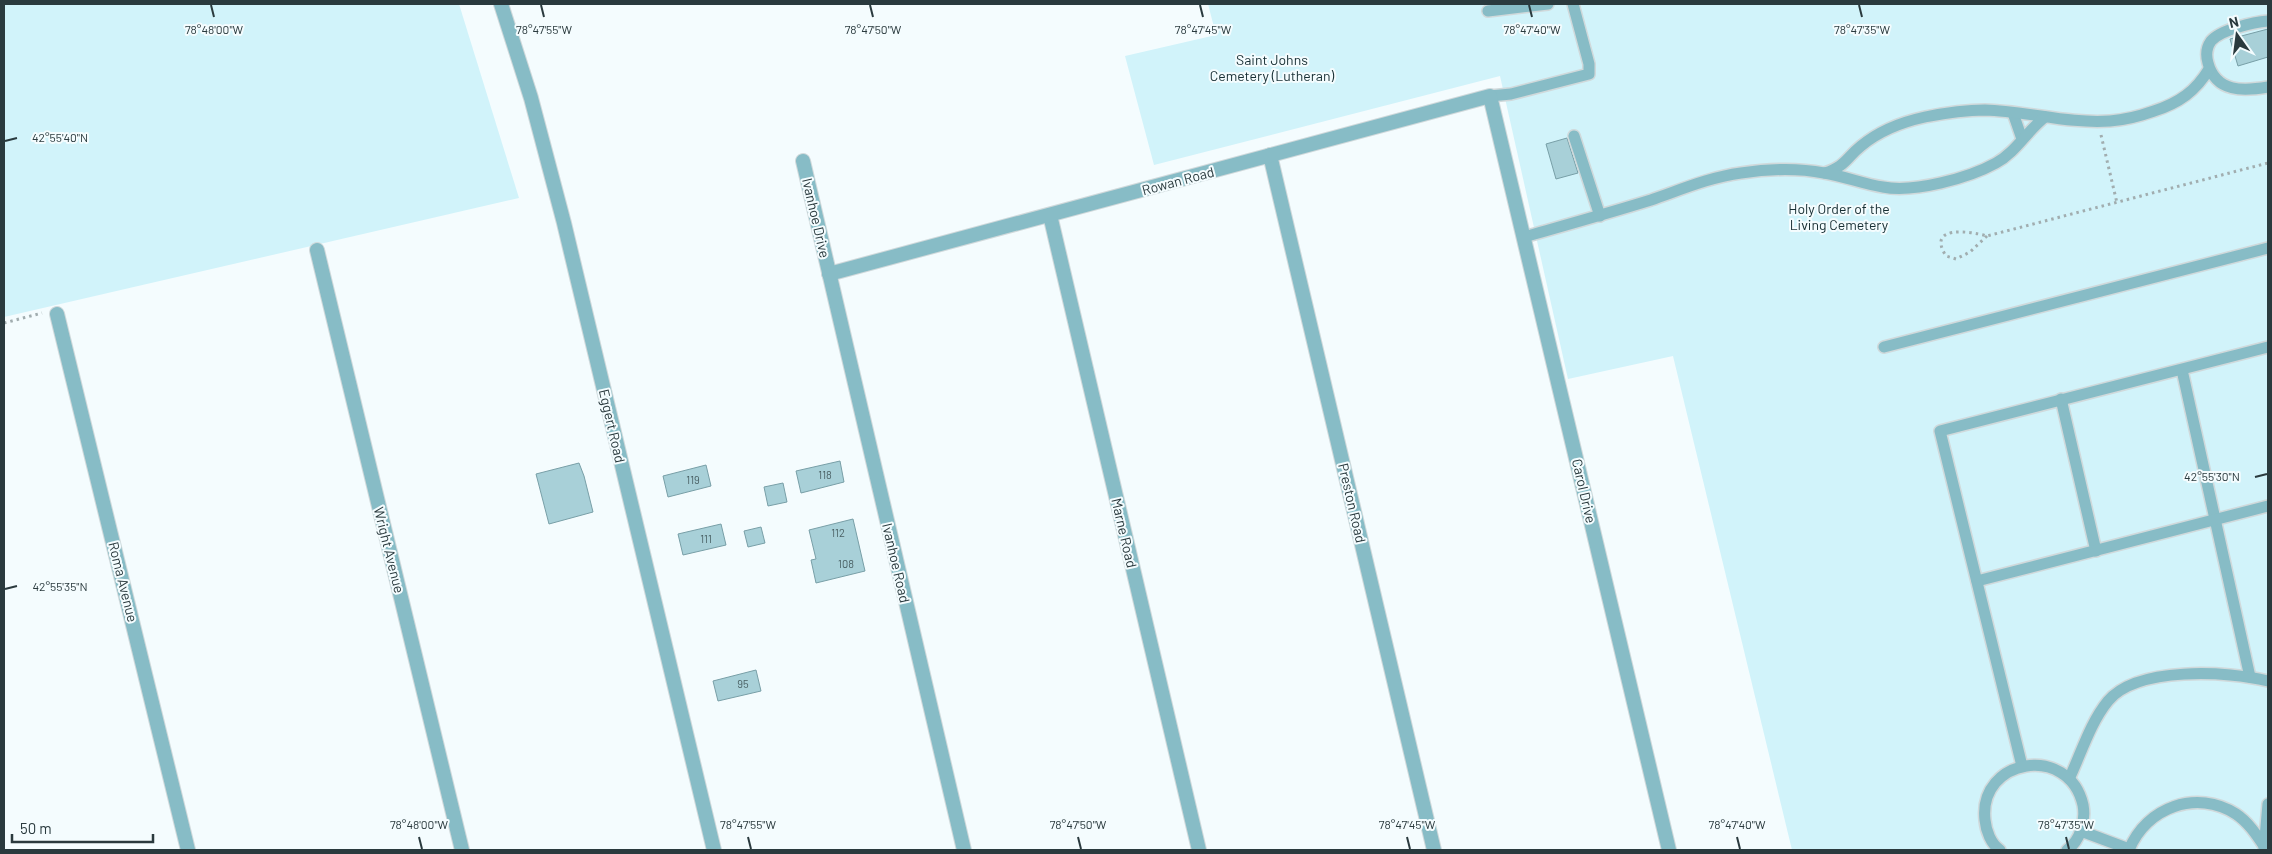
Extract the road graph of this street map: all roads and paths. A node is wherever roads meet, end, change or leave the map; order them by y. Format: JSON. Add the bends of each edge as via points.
{"nodes":[{"id":1,"x":501,"y":4,"type":"edge"},
{"id":2,"x":1548,"y":4,"type":"edge"},
{"id":3,"x":1573,"y":4,"type":"edge"},
{"id":4,"x":1488,"y":12,"type":"dead end"},
{"id":5,"x":2268,"y":20,"type":"edge"},
{"id":6,"x":2209,"y":68,"type":"junction"},
{"id":7,"x":2268,"y":87,"type":"edge"},
{"id":8,"x":1490,"y":96,"type":"junction"},
{"id":9,"x":2013,"y":113,"type":"junction"},
{"id":10,"x":2045,"y":117,"type":"junction"},
{"id":11,"x":2100,"y":122,"type":"junction"},
{"id":12,"x":1574,"y":136,"type":"dead end"},
{"id":13,"x":2022,"y":139,"type":"junction"},
{"id":14,"x":1270,"y":156,"type":"junction"},
{"id":15,"x":1852,"y":156,"type":"junction"},
{"id":16,"x":803,"y":161,"type":"dead end"},
{"id":17,"x":2268,"y":163,"type":"edge"},
{"id":18,"x":1825,"y":173,"type":"junction"},
{"id":19,"x":1861,"y":182,"type":"junction"},
{"id":20,"x":2117,"y":202,"type":"junction"},
{"id":21,"x":1050,"y":215,"type":"junction"},
{"id":22,"x":1600,"y":216,"type":"junction"},
{"id":23,"x":1524,"y":236,"type":"junction"},
{"id":24,"x":1986,"y":236,"type":"junction"},
{"id":25,"x":2268,"y":248,"type":"edge"},
{"id":26,"x":316,"y":250,"type":"dead end"},
{"id":27,"x":829,"y":274,"type":"junction"},
{"id":28,"x":57,"y":314,"type":"joint"},
{"id":29,"x":4,"y":323,"type":"edge"},
{"id":30,"x":1884,"y":347,"type":"dead end"},
{"id":31,"x":2268,"y":347,"type":"edge"},
{"id":32,"x":2182,"y":370,"type":"junction"},
{"id":33,"x":2061,"y":399,"type":"junction"},
{"id":34,"x":2268,"y":506,"type":"edge"},
{"id":35,"x":2215,"y":518,"type":"junction"},
{"id":36,"x":2096,"y":551,"type":"junction"},
{"id":37,"x":1977,"y":581,"type":"junction"},
{"id":38,"x":2250,"y":676,"type":"junction"},
{"id":39,"x":2268,"y":681,"type":"edge"},
{"id":40,"x":2022,"y":766,"type":"junction"},
{"id":41,"x":2069,"y":779,"type":"junction"},
{"id":42,"x":2268,"y":804,"type":"edge"},
{"id":43,"x":2081,"y":831,"type":"junction"},
{"id":44,"x":2264,"y":848,"type":"edge"},
{"id":45,"x":188,"y":850,"type":"edge"},
{"id":46,"x":462,"y":850,"type":"edge"},
{"id":47,"x":714,"y":850,"type":"edge"},
{"id":48,"x":964,"y":850,"type":"edge"},
{"id":49,"x":1199,"y":850,"type":"edge"},
{"id":50,"x":1434,"y":850,"type":"edge"},
{"id":51,"x":1669,"y":850,"type":"edge"},
{"id":52,"x":2000,"y":850,"type":"edge"},
{"id":53,"x":2067,"y":850,"type":"edge"},
{"id":54,"x":2129,"y":850,"type":"edge"}],
"edges":[{"from":1,"to":47,"type":"street","name":"Eggert Road","via":[[531,98],[564,224]]},
{"from":2,"to":4,"type":"lane"},
{"from":3,"to":8,"type":"lane","via":[[1589,74],[1511,94]]},
{"from":5,"to":6,"type":"lane","via":[[2215,37],[2207,48]]},
{"from":6,"to":7,"type":"lane","via":[[2227,87],[2249,90]]},
{"from":6,"to":11,"type":"lane","via":[[2197,87],[2175,103],[2140,115]]},
{"from":8,"to":14,"type":"street","name":"Rowan Road"},
{"from":8,"to":23,"type":"street","name":"Carol Drive"},
{"from":9,"to":10,"type":"lane"},
{"from":9,"to":13,"type":"lane"},
{"from":9,"to":15,"type":"lane","via":[[1962,111],[1924,117],[1880,132]]},
{"from":10,"to":11,"type":"lane"},
{"from":10,"to":13,"type":"lane"},
{"from":11,"to":20,"type":"path","via":[[2101,139]]},
{"from":12,"to":22,"type":"lane"},
{"from":13,"to":19,"type":"lane","via":[[1996,163],[1946,181],[1894,188]]},
{"from":14,"to":21,"type":"street","name":"Rowan Road"},
{"from":14,"to":50,"type":"street","name":"Preston Road"},
{"from":15,"to":18,"type":"lane"},
{"from":15,"to":19,"type":"lane","via":[[1853,167]]},
{"from":16,"to":27,"type":"street","name":"Ivanhoe Drive"},
{"from":17,"to":20,"type":"path"},
{"from":18,"to":19,"type":"lane"},
{"from":18,"to":22,"type":"lane","via":[[1740,173]]},
{"from":20,"to":24,"type":"path"},
{"from":21,"to":27,"type":"street","name":"Rowan Road"},
{"from":21,"to":49,"type":"street","name":"Marne Road"},
{"from":22,"to":23,"type":"lane"},
{"from":23,"to":51,"type":"street","name":"Carol Drive"},
{"from":24,"to":24,"type":"path","via":[[1948,232],[1941,246],[1946,256],[1956,259],[1970,252]]},
{"from":25,"to":30,"type":"lane"},
{"from":26,"to":46,"type":"street","name":"Wright Avenue"},
{"from":27,"to":48,"type":"street","name":"Ivanhoe Road"},
{"from":28,"to":29,"type":"path","via":[[56,310]]},
{"from":28,"to":45,"type":"street","name":"Roma Avenue"},
{"from":31,"to":32,"type":"lane"},
{"from":32,"to":33,"type":"lane"},
{"from":32,"to":35,"type":"lane"},
{"from":33,"to":36,"type":"lane"},
{"from":33,"to":37,"type":"lane","via":[[1940,431]]},
{"from":34,"to":35,"type":"lane"},
{"from":35,"to":36,"type":"lane"},
{"from":35,"to":38,"type":"lane"},
{"from":36,"to":37,"type":"lane"},
{"from":37,"to":40,"type":"lane"},
{"from":38,"to":39,"type":"lane"},
{"from":38,"to":41,"type":"lane","via":[[2168,675],[2146,678],[2126,686],[2109,700],[2094,724]]},
{"from":40,"to":41,"type":"lane","via":[[2047,766]]},
{"from":40,"to":52,"type":"lane","via":[[2003,775],[1994,785],[1984,810],[1986,830]]},
{"from":41,"to":43,"type":"lane","via":[[2082,804]]},
{"from":42,"to":44,"type":"lane"},
{"from":43,"to":53,"type":"lane"},
{"from":43,"to":54,"type":"lane"},
{"from":44,"to":54,"type":"lane","via":[[2251,827],[2238,815],[2221,806],[2203,802],[2166,808],[2138,832]]}]}
